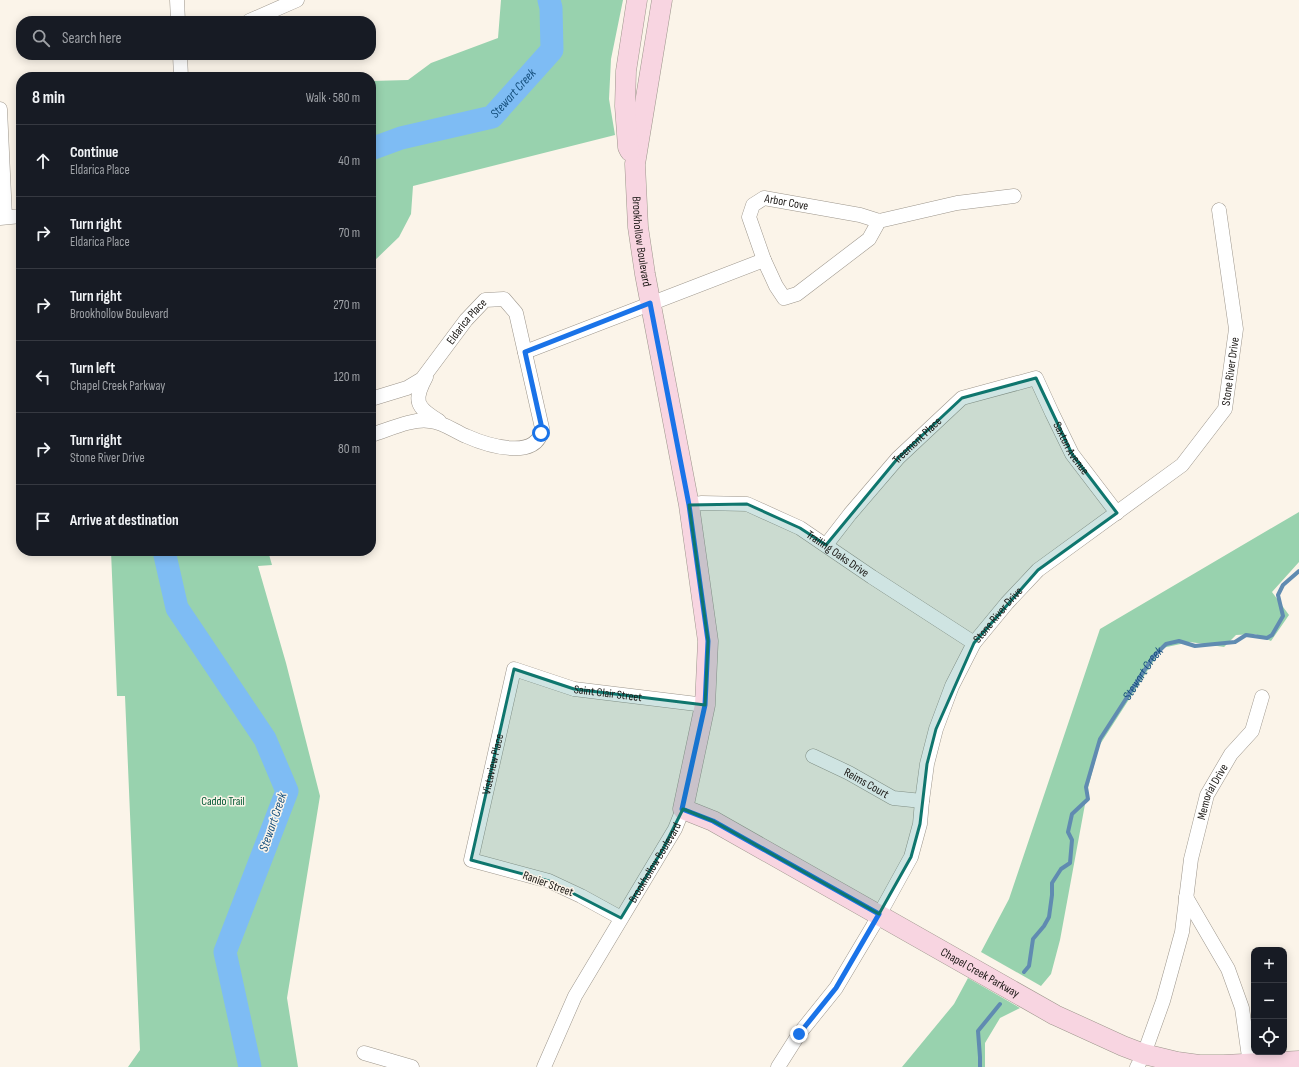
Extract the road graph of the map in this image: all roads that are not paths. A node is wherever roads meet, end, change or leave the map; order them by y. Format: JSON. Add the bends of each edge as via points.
{"nodes":[{"id":1,"x":177,"y":0,"type":"edge"},
{"id":2,"x":297,"y":0,"type":"edge"},
{"id":3,"x":637,"y":0,"type":"edge"},
{"id":4,"x":662,"y":0,"type":"edge"},
{"id":5,"x":178,"y":16,"type":"edge"},
{"id":6,"x":260,"y":16,"type":"edge"},
{"id":7,"x":180,"y":60,"type":"edge"},
{"id":8,"x":181,"y":72,"type":"edge"},
{"id":9,"x":0,"y":109,"type":"edge"},
{"id":10,"x":635,"y":164,"type":"junction"},
{"id":11,"x":1014,"y":196,"type":"dead end"},
{"id":12,"x":1219,"y":210,"type":"dead end"},
{"id":13,"x":16,"y":217,"type":"edge"},
{"id":14,"x":2,"y":218,"type":"edge"},
{"id":15,"x":879,"y":221,"type":"junction"},
{"id":16,"x":764,"y":260,"type":"junction"},
{"id":17,"x":650,"y":303,"type":"junction"},
{"id":18,"x":525,"y":352,"type":"junction"},
{"id":19,"x":432,"y":367,"type":"junction"},
{"id":20,"x":1036,"y":378,"type":"joint"},
{"id":21,"x":376,"y":397,"type":"edge"},
{"id":22,"x":448,"y":427,"type":"junction"},
{"id":23,"x":376,"y":434,"type":"edge"},
{"id":24,"x":689,"y":505,"type":"junction"},
{"id":25,"x":1117,"y":513,"type":"junction"},
{"id":26,"x":826,"y":545,"type":"junction"},
{"id":27,"x":974,"y":643,"type":"junction"},
{"id":28,"x":514,"y":670,"type":"joint"},
{"id":29,"x":1262,"y":697,"type":"dead end"},
{"id":30,"x":705,"y":705,"type":"junction"},
{"id":31,"x":813,"y":756,"type":"dead end"},
{"id":32,"x":922,"y":801,"type":"junction"},
{"id":33,"x":682,"y":809,"type":"junction"},
{"id":34,"x":471,"y":860,"type":"joint"},
{"id":35,"x":1186,"y":897,"type":"junction"},
{"id":36,"x":879,"y":914,"type":"junction"},
{"id":37,"x":621,"y":918,"type":"junction"},
{"id":38,"x":364,"y":1053,"type":"dead end"},
{"id":39,"x":1141,"y":1061,"type":"edge"},
{"id":40,"x":1299,"y":1061,"type":"edge"},
{"id":41,"x":1250,"y":1064,"type":"junction"},
{"id":42,"x":412,"y":1067,"type":"edge"},
{"id":43,"x":544,"y":1067,"type":"edge"},
{"id":44,"x":778,"y":1067,"type":"edge"}],
"edges":[{"from":1,"to":5,"type":"street"},
{"from":2,"to":6,"type":"street"},
{"from":3,"to":10,"type":"street","name":"Brookhollow Boulevard","via":[[626,71],[625,106],[628,147]]},
{"from":4,"to":10,"type":"street","name":"Brookhollow Boulevard"},
{"from":7,"to":8,"type":"street"},
{"from":9,"to":14,"type":"street"},
{"from":10,"to":17,"type":"street","name":"Brookhollow Boulevard","via":[[638,227]]},
{"from":11,"to":15,"type":"street","via":[[957,203]]},
{"from":12,"to":25,"type":"street","name":"Stone River Drive","via":[[1236,329],[1225,409],[1182,465]]},
{"from":13,"to":14,"type":"street"},
{"from":15,"to":16,"type":"street","name":"Arbor Cove","via":[[869,239],[797,294],[784,298]]},
{"from":15,"to":16,"type":"street","name":"Arbor Cove","via":[[860,215],[764,198],[753,205],[749,217]]},
{"from":16,"to":17,"type":"street"},
{"from":17,"to":18,"type":"street"},
{"from":17,"to":24,"type":"street","name":"Brookhollow Boulevard"},
{"from":18,"to":19,"type":"street","name":"Eldarica Place","via":[[516,312],[504,299],[485,300],[466,320]]},
{"from":18,"to":22,"type":"street","name":"Eldarica Place","via":[[542,428],[540,437],[534,444],[523,448],[493,445]]},
{"from":19,"to":21,"type":"street","name":"Eldarica Place","via":[[417,383]]},
{"from":19,"to":22,"type":"street","name":"Eldarica Place","via":[[419,392],[419,404],[424,411]]},
{"from":20,"to":25,"type":"street","name":"Saxton Avenue","via":[[1072,454]]},
{"from":20,"to":26,"type":"street","name":"Treemont Place","via":[[962,398],[898,458]]},
{"from":22,"to":23,"type":"street","name":"Eldarica Place","via":[[434,421],[418,421]]},
{"from":24,"to":26,"type":"street","name":"Trailing Oaks Drive","via":[[747,504],[800,528]]},
{"from":24,"to":30,"type":"street","name":"Brookhollow Boulevard","via":[[708,641]]},
{"from":25,"to":27,"type":"street","name":"Stone River Drive","via":[[1038,570]]},
{"from":26,"to":27,"type":"street","name":"Trailing Oaks Drive"},
{"from":27,"to":32,"type":"street","name":"Stone River Drive","via":[[952,686],[936,729],[927,764]]},
{"from":28,"to":30,"type":"street","name":"Saint Clair Street","via":[[574,689]]},
{"from":28,"to":34,"type":"street","name":"Vistaview Place"},
{"from":29,"to":35,"type":"street","name":"Memorial Drive","via":[[1252,731],[1231,754],[1207,795],[1191,859]]},
{"from":30,"to":33,"type":"street","name":"Brookhollow Boulevard"},
{"from":31,"to":32,"type":"street","name":"Reims Court","via":[[893,798]]},
{"from":32,"to":36,"type":"street","name":"Stone River Drive","via":[[920,824],[911,857]]},
{"from":33,"to":36,"type":"street","name":"Chapel Creek Parkway","via":[[713,821]]},
{"from":33,"to":37,"type":"street","name":"Brookhollow Boulevard","via":[[675,828]]},
{"from":34,"to":37,"type":"street","name":"Ranier Street","via":[[549,881]]},
{"from":35,"to":39,"type":"street","name":"Memorial Drive","via":[[1182,932],[1163,1001]]},
{"from":35,"to":41,"type":"street","via":[[1228,969],[1242,1008]]},
{"from":36,"to":39,"type":"street","name":"Chapel Creek Parkway","via":[[1055,1015],[1124,1046]]},
{"from":36,"to":44,"type":"street","name":"Stone River Drive","via":[[836,988],[799,1034]]},
{"from":37,"to":43,"type":"street","name":"Brookhollow Boulevard","via":[[576,996]]},
{"from":38,"to":42,"type":"street"},
{"from":39,"to":41,"type":"street","name":"Chapel Creek Parkway","via":[[1199,1065]]},
{"from":40,"to":41,"type":"street","name":"Chapel Creek Parkway"}]}
